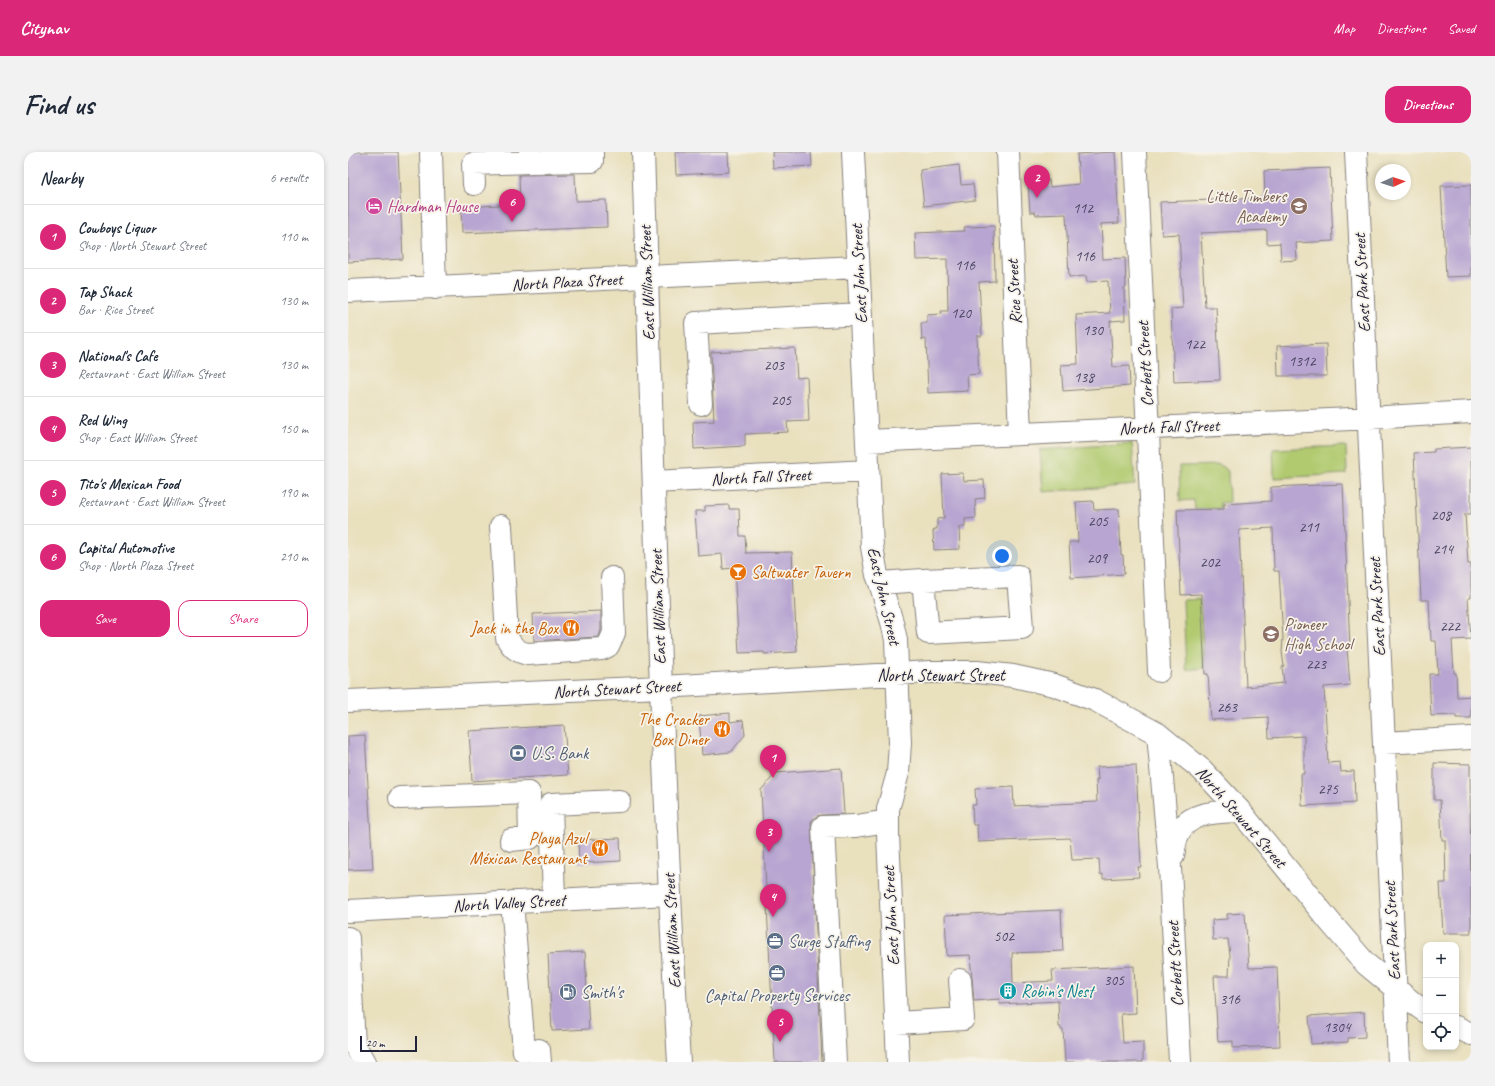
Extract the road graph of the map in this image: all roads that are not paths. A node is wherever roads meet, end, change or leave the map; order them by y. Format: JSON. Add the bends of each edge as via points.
{"nodes":[{"id":1,"x":430,"y":152,"type":"edge"},
{"id":2,"x":592,"y":152,"type":"edge"},
{"id":3,"x":643,"y":152,"type":"edge"},
{"id":4,"x":853,"y":152,"type":"edge"},
{"id":5,"x":1008,"y":152,"type":"edge"},
{"id":6,"x":1136,"y":152,"type":"edge"},
{"id":7,"x":1356,"y":152,"type":"edge"},
{"id":8,"x":530,"y":157,"type":"edge"},
{"id":9,"x":474,"y":184,"type":"dead end"},
{"id":10,"x":858,"y":268,"type":"junction"},
{"id":11,"x":647,"y":277,"type":"junction"},
{"id":12,"x":435,"y":288,"type":"junction"},
{"id":13,"x":348,"y":291,"type":"edge"},
{"id":14,"x":861,"y":314,"type":"junction"},
{"id":15,"x":701,"y":404,"type":"dead end"},
{"id":16,"x":1471,"y":412,"type":"edge"},
{"id":17,"x":1368,"y":418,"type":"junction"},
{"id":18,"x":1148,"y":428,"type":"junction"},
{"id":19,"x":1020,"y":433,"type":"junction"},
{"id":20,"x":867,"y":440,"type":"junction"},
{"id":21,"x":868,"y":471,"type":"junction"},
{"id":22,"x":654,"y":482,"type":"junction"},
{"id":23,"x":501,"y":526,"type":"dead end"},
{"id":24,"x":612,"y":578,"type":"dead end"},
{"id":25,"x":923,"y":580,"type":"junction"},
{"id":26,"x":880,"y":583,"type":"junction"},
{"id":27,"x":1159,"y":671,"type":"dead end"},
{"id":28,"x":898,"y":673,"type":"junction"},
{"id":29,"x":661,"y":687,"type":"junction"},
{"id":30,"x":348,"y":701,"type":"edge"},
{"id":31,"x":1158,"y":734,"type":"junction"},
{"id":32,"x":1471,"y":738,"type":"edge"},
{"id":33,"x":1384,"y":743,"type":"junction"},
{"id":34,"x":400,"y":798,"type":"dead end"},
{"id":35,"x":620,"y":802,"type":"dead end"},
{"id":36,"x":1240,"y":811,"type":"junction"},
{"id":37,"x":888,"y":821,"type":"junction"},
{"id":38,"x":512,"y":840,"type":"dead end"},
{"id":39,"x":1170,"y":867,"type":"junction"},
{"id":40,"x":669,"y":894,"type":"junction"},
{"id":41,"x":554,"y":900,"type":"junction"},
{"id":42,"x":512,"y":902,"type":"junction"},
{"id":43,"x":348,"y":911,"type":"edge"},
{"id":44,"x":348,"y":938,"type":"edge"},
{"id":45,"x":960,"y":980,"type":"dead end"},
{"id":46,"x":1395,"y":989,"type":"junction"},
{"id":47,"x":1423,"y":1010,"type":"edge"},
{"id":48,"x":896,"y":1023,"type":"junction"},
{"id":49,"x":1459,"y":1028,"type":"edge"},
{"id":50,"x":1471,"y":1034,"type":"edge"},
{"id":51,"x":534,"y":1054,"type":"edge"},
{"id":52,"x":364,"y":1062,"type":"edge"},
{"id":53,"x":679,"y":1062,"type":"edge"},
{"id":54,"x":834,"y":1062,"type":"edge"},
{"id":55,"x":898,"y":1062,"type":"edge"},
{"id":56,"x":1180,"y":1062,"type":"edge"},
{"id":57,"x":1399,"y":1062,"type":"edge"}],
"edges":[{"from":1,"to":12,"type":"street"},
{"from":2,"to":8,"type":"street","via":[[592,161]]},
{"from":3,"to":11,"type":"street","name":"East William Street"},
{"from":4,"to":10,"type":"street","name":"East John Street"},
{"from":5,"to":19,"type":"street","name":"Rice Street"},
{"from":6,"to":18,"type":"street","name":"Corbett Street"},
{"from":7,"to":17,"type":"street","name":"East Park Street"},
{"from":8,"to":9,"type":"street","via":[[473,164]]},
{"from":10,"to":11,"type":"street","name":"North Plaza Street"},
{"from":10,"to":14,"type":"street","name":"East John Street"},
{"from":11,"to":12,"type":"street","name":"North Plaza Street"},
{"from":11,"to":22,"type":"street","name":"East William Street"},
{"from":12,"to":13,"type":"street","name":"North Plaza Street"},
{"from":14,"to":15,"type":"street","via":[[696,323]]},
{"from":14,"to":20,"type":"street","name":"East John Street"},
{"from":16,"to":17,"type":"street","name":"North Fall Street"},
{"from":17,"to":18,"type":"street","name":"North Fall Street"},
{"from":17,"to":33,"type":"street","name":"East Park Street"},
{"from":18,"to":19,"type":"street","name":"North Fall Street"},
{"from":18,"to":27,"type":"street","name":"Corbett Street"},
{"from":19,"to":20,"type":"street","name":"North Fall Street"},
{"from":20,"to":21,"type":"street","name":"East John Street"},
{"from":21,"to":22,"type":"street","name":"North Fall Street"},
{"from":21,"to":26,"type":"street","name":"East John Street","via":[[872,547],[876,576]]},
{"from":22,"to":29,"type":"street","name":"East William Street"},
{"from":23,"to":24,"type":"street","via":[[507,638],[513,648],[521,652],[528,654],[602,649],[608,646],[614,629]]},
{"from":25,"to":25,"type":"street","via":[[928,633],[1022,628],[1018,576]]},
{"from":25,"to":26,"type":"street"},
{"from":26,"to":28,"type":"street","name":"East John Street","via":[[896,640]]},
{"from":28,"to":29,"type":"street","name":"North Stewart Street"},
{"from":28,"to":31,"type":"street","name":"North Stewart Street","via":[[977,672],[1013,676],[1054,685],[1095,700]]},
{"from":28,"to":37,"type":"street","name":"East John Street","via":[[898,773],[888,809]]},
{"from":29,"to":30,"type":"street","name":"North Stewart Street"},
{"from":29,"to":40,"type":"street","name":"East William Street"},
{"from":31,"to":36,"type":"street","name":"North Stewart Street","via":[[1202,770]]},
{"from":31,"to":39,"type":"street","name":"Corbett Street"},
{"from":32,"to":33,"type":"street"},
{"from":33,"to":46,"type":"street","name":"East Park Street"},
{"from":34,"to":38,"type":"street","via":[[529,793],[530,838]]},
{"from":35,"to":41,"type":"street","via":[[551,804]]},
{"from":36,"to":39,"type":"street","name":"Corbett Street","via":[[1204,814],[1188,822],[1176,837]]},
{"from":36,"to":46,"type":"street","name":"North Stewart Street","via":[[1366,964]]},
{"from":37,"to":48,"type":"street","name":"East John Street"},
{"from":37,"to":54,"type":"street","via":[[856,826],[823,827]]},
{"from":39,"to":56,"type":"street","name":"Corbett Street"},
{"from":40,"to":41,"type":"street","name":"North Valley Street"},
{"from":40,"to":53,"type":"street","name":"East William Street"},
{"from":41,"to":42,"type":"street","name":"North Valley Street"},
{"from":42,"to":43,"type":"street","name":"North Valley Street"},
{"from":42,"to":51,"type":"street"},
{"from":44,"to":52,"type":"street","via":[[354,1044]]},
{"from":45,"to":48,"type":"street","via":[[964,1019]]},
{"from":46,"to":47,"type":"street","name":"North Stewart Street"},
{"from":46,"to":57,"type":"street","name":"East Park Street"},
{"from":48,"to":55,"type":"street","name":"East John Street"},
{"from":49,"to":50,"type":"street"}]}
